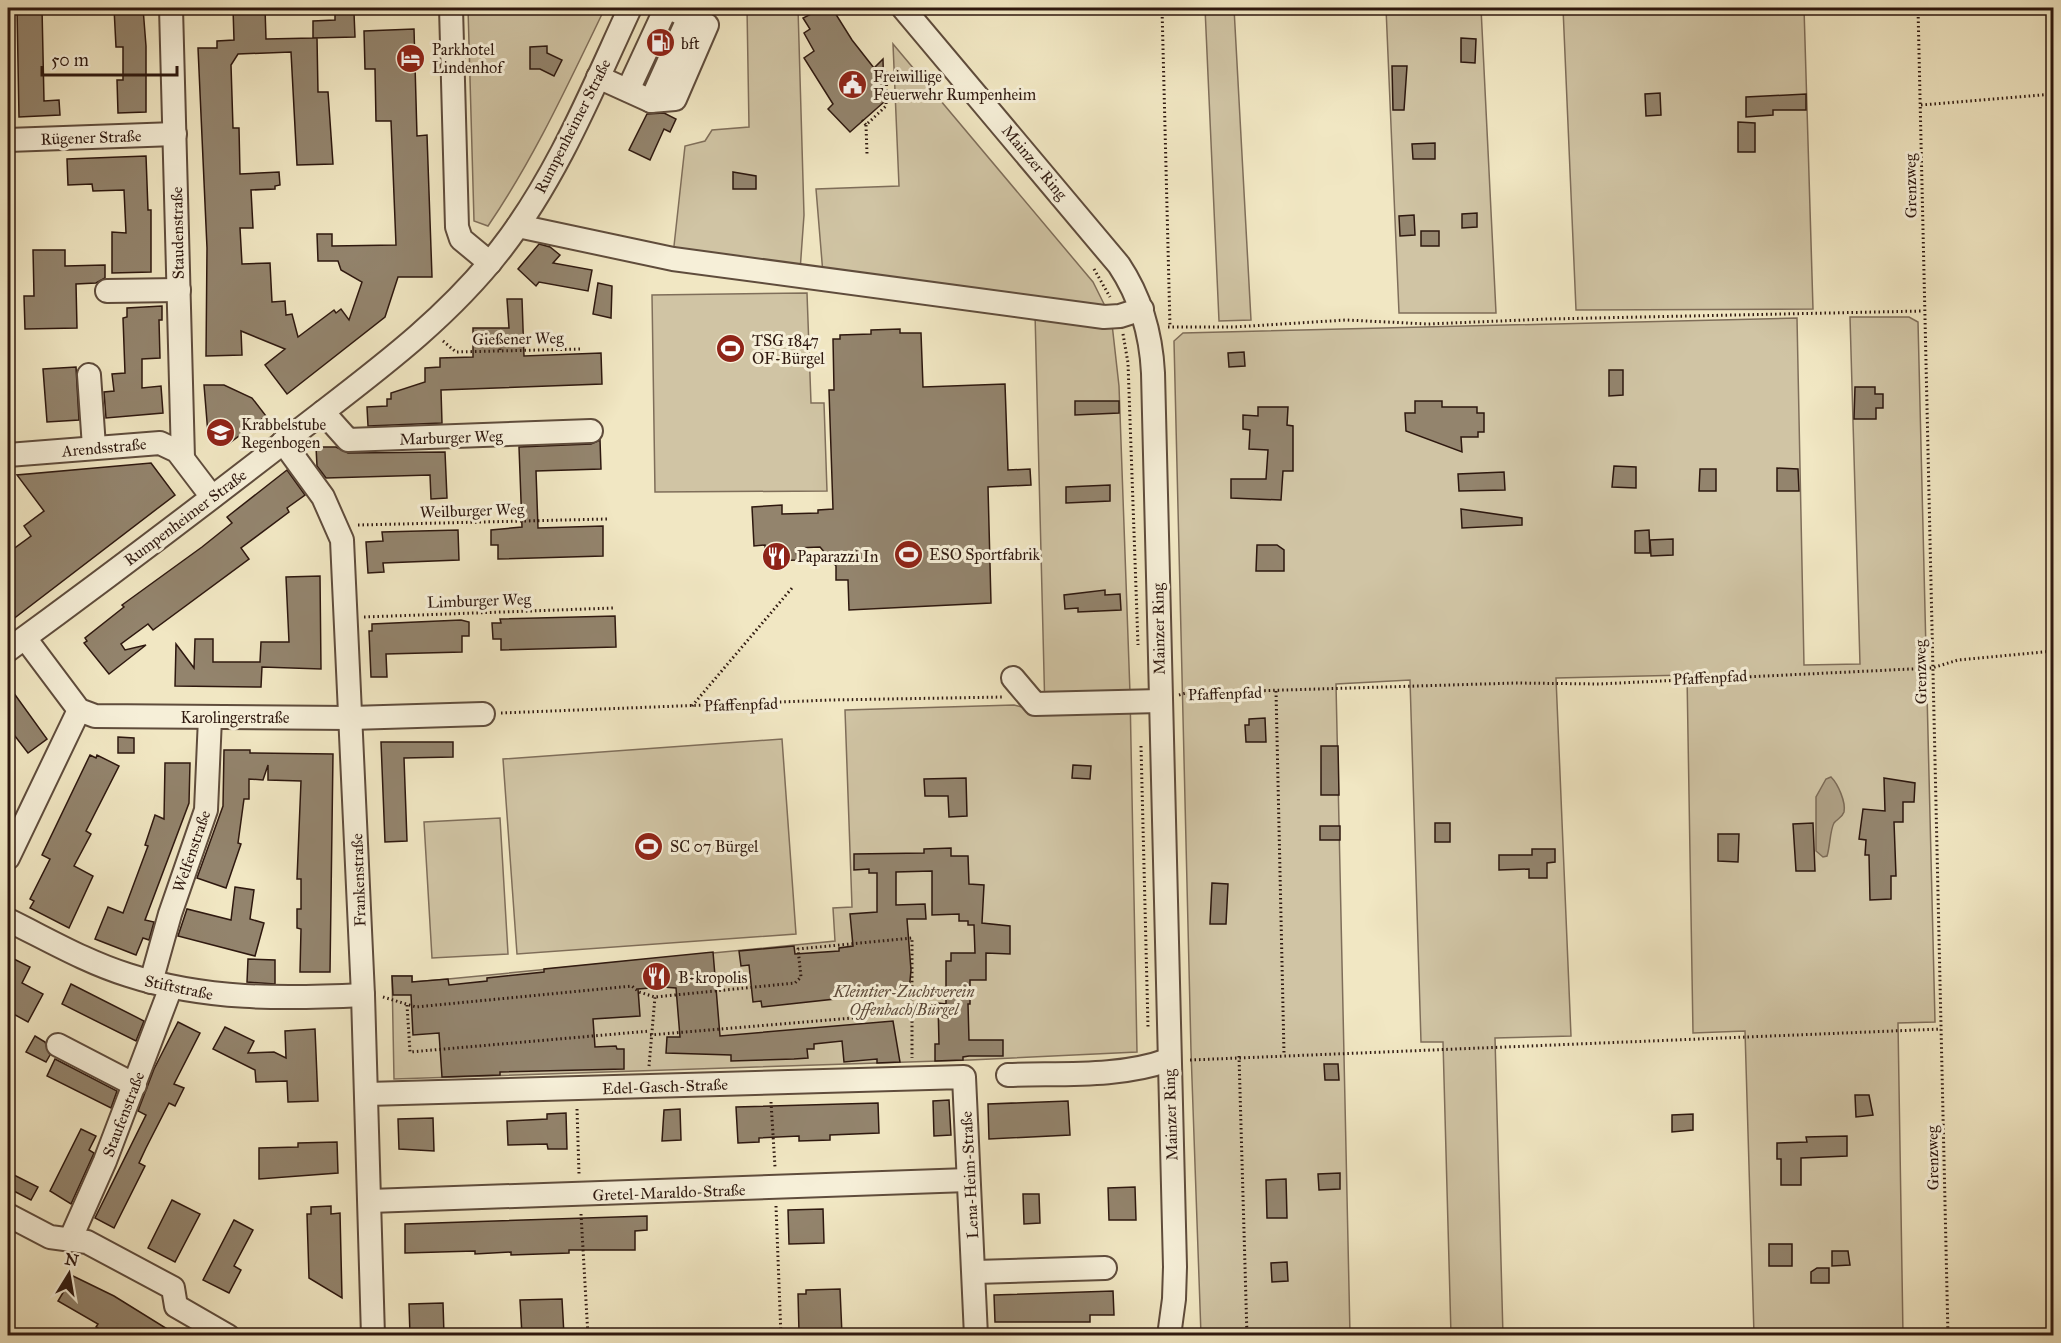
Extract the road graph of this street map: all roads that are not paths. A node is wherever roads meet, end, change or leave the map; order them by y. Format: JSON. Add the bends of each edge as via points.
{"nodes":[{"id":1,"x":171,"y":8,"type":"edge"},
{"id":2,"x":451,"y":8,"type":"edge"},
{"id":3,"x":630,"y":8,"type":"edge"},
{"id":4,"x":668,"y":8,"type":"edge"},
{"id":5,"x":903,"y":8,"type":"edge"},
{"id":6,"x":598,"y":77,"type":"junction"},
{"id":7,"x":628,"y":90,"type":"junction"},
{"id":8,"x":175,"y":134,"type":"junction"},
{"id":9,"x":8,"y":140,"type":"edge"},
{"id":10,"x":518,"y":226,"type":"junction"},
{"id":11,"x":490,"y":263,"type":"junction"},
{"id":12,"x":179,"y":290,"type":"junction"},
{"id":13,"x":107,"y":291,"type":"dead end"},
{"id":14,"x":1142,"y":309,"type":"junction"},
{"id":15,"x":89,"y":375,"type":"dead end"},
{"id":16,"x":323,"y":412,"type":"junction"},
{"id":17,"x":591,"y":431,"type":"dead end"},
{"id":18,"x":284,"y":442,"type":"junction"},
{"id":19,"x":94,"y":447,"type":"junction"},
{"id":20,"x":8,"y":455,"type":"edge"},
{"id":21,"x":183,"y":458,"type":"junction"},
{"id":22,"x":212,"y":497,"type":"junction"},
{"id":23,"x":16,"y":644,"type":"edge"},
{"id":24,"x":1013,"y":678,"type":"dead end"},
{"id":25,"x":1160,"y":701,"type":"junction"},
{"id":26,"x":79,"y":710,"type":"junction"},
{"id":27,"x":483,"y":714,"type":"road end"},
{"id":28,"x":210,"y":718,"type":"junction"},
{"id":29,"x":351,"y":718,"type":"junction"},
{"id":30,"x":8,"y":858,"type":"edge"},
{"id":31,"x":8,"y":920,"type":"edge"},
{"id":32,"x":161,"y":985,"type":"junction"},
{"id":33,"x":363,"y":995,"type":"junction"},
{"id":34,"x":58,"y":1045,"type":"dead end"},
{"id":35,"x":1168,"y":1060,"type":"junction"},
{"id":36,"x":1008,"y":1075,"type":"dead end"},
{"id":37,"x":964,"y":1077,"type":"joint"},
{"id":38,"x":135,"y":1084,"type":"junction"},
{"id":39,"x":367,"y":1094,"type":"junction"},
{"id":40,"x":969,"y":1180,"type":"junction"},
{"id":41,"x":370,"y":1201,"type":"junction"},
{"id":42,"x":8,"y":1215,"type":"edge"},
{"id":43,"x":70,"y":1240,"type":"junction"},
{"id":44,"x":1105,"y":1268,"type":"dead end"},
{"id":45,"x":975,"y":1272,"type":"junction"},
{"id":46,"x":228,"y":1335,"type":"edge"},
{"id":47,"x":373,"y":1335,"type":"edge"},
{"id":48,"x":976,"y":1335,"type":"edge"},
{"id":49,"x":1169,"y":1335,"type":"edge"}],
"edges":[{"from":1,"to":8,"type":"street","name":"Staudenstraße"},
{"from":2,"to":11,"type":"street","via":[[457,227],[461,239]]},
{"from":3,"to":6,"type":"street","name":"Rumpenheimer Straße"},
{"from":4,"to":7,"type":"street"},
{"from":4,"to":7,"type":"street","via":[[707,25],[675,99],[651,101]]},
{"from":5,"to":14,"type":"street","name":"Mainzer Ring","via":[[1099,238],[1127,276]]},
{"from":6,"to":7,"type":"street"},
{"from":6,"to":10,"type":"street","name":"Rumpenheimer Straße","via":[[563,152]]},
{"from":8,"to":9,"type":"street","name":"Rügener Straße"},
{"from":8,"to":12,"type":"street","name":"Staudenstraße"},
{"from":10,"to":11,"type":"street","name":"Rumpenheimer Straße"},
{"from":10,"to":14,"type":"street","via":[[673,259],[925,295],[1104,317]]},
{"from":11,"to":16,"type":"street","name":"Rumpenheimer Straße","via":[[427,328]]},
{"from":12,"to":13,"type":"street"},
{"from":12,"to":21,"type":"street","name":"Staudenstraße"},
{"from":14,"to":25,"type":"street","name":"Mainzer Ring","via":[[1159,330],[1153,373]]},
{"from":15,"to":19,"type":"street"},
{"from":16,"to":17,"type":"street","name":"Marburger Weg","via":[[348,440]]},
{"from":16,"to":18,"type":"street","name":"Rumpenheimer Straße"},
{"from":18,"to":22,"type":"street","name":"Rumpenheimer Straße"},
{"from":18,"to":29,"type":"street","name":"Frankenstraße","via":[[323,497],[342,540]]},
{"from":19,"to":20,"type":"street","name":"Arendsstraße"},
{"from":19,"to":21,"type":"street","name":"Arendsstraße","via":[[154,442],[172,448]]},
{"from":21,"to":22,"type":"street","name":"Arendsstraße"},
{"from":22,"to":23,"type":"street","name":"Rumpenheimer Straße"},
{"from":23,"to":26,"type":"street"},
{"from":24,"to":25,"type":"street","via":[[1035,704]]},
{"from":25,"to":35,"type":"street","name":"Mainzer Ring"},
{"from":26,"to":28,"type":"street","name":"Karolingerstraße","via":[[106,717]]},
{"from":26,"to":30,"type":"street"},
{"from":27,"to":29,"type":"street","name":"Karolingerstraße"},
{"from":28,"to":29,"type":"street","name":"Karolingerstraße"},
{"from":28,"to":32,"type":"street","name":"Welfenstraße","via":[[206,810],[170,914]]},
{"from":29,"to":33,"type":"street","name":"Frankenstraße"},
{"from":31,"to":32,"type":"street","name":"Stiftstraße","via":[[108,968]]},
{"from":32,"to":33,"type":"street","name":"Stiftstraße","via":[[251,998]]},
{"from":32,"to":38,"type":"street","name":"Staufenstraße"},
{"from":33,"to":39,"type":"street","name":"Frankenstraße"},
{"from":34,"to":38,"type":"street"},
{"from":35,"to":36,"type":"street","via":[[1110,1071]]},
{"from":35,"to":49,"type":"street","name":"Mainzer Ring","via":[[1175,1267]]},
{"from":37,"to":39,"type":"street","name":"Edel-Gasch-Straße"},
{"from":37,"to":40,"type":"street","name":"Lena-Heim-Straße"},
{"from":38,"to":43,"type":"street","name":"Staufenstraße"},
{"from":39,"to":41,"type":"street","name":"Frankenstraße"},
{"from":40,"to":41,"type":"street","name":"Gretel-Maraldo-Straße"},
{"from":40,"to":45,"type":"street","name":"Lena-Heim-Straße"},
{"from":41,"to":47,"type":"street","name":"Frankenstraße"},
{"from":42,"to":43,"type":"street","via":[[50,1237]]},
{"from":43,"to":46,"type":"street","via":[[87,1242],[173,1288],[176,1306]]},
{"from":44,"to":45,"type":"street"},
{"from":45,"to":48,"type":"street","name":"Lena-Heim-Straße"}]}
